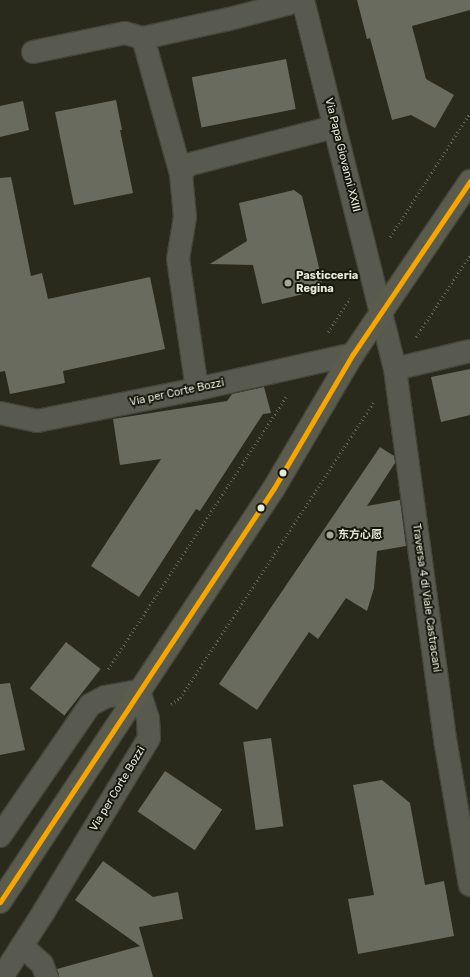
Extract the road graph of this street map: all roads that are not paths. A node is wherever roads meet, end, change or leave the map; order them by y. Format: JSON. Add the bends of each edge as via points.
{"nodes":[{"id":1,"x":303,"y":0,"type":"edge"},
{"id":2,"x":143,"y":38,"type":"junction"},
{"id":3,"x":33,"y":52,"type":"dead end"},
{"id":4,"x":334,"y":127,"type":"junction"},
{"id":5,"x":181,"y":174,"type":"junction"},
{"id":6,"x":470,"y":181,"type":"edge"},
{"id":7,"x":382,"y":311,"type":"junction"},
{"id":8,"x":470,"y":352,"type":"edge"},
{"id":9,"x":354,"y":354,"type":"junction"},
{"id":10,"x":395,"y":370,"type":"junction"},
{"id":11,"x":197,"y":389,"type":"junction"},
{"id":12,"x":0,"y":413,"type":"edge"},
{"id":13,"x":138,"y":691,"type":"junction"},
{"id":14,"x":0,"y":836,"type":"edge"},
{"id":15,"x":470,"y":885,"type":"edge"},
{"id":16,"x":0,"y":902,"type":"edge"},
{"id":17,"x":22,"y":946,"type":"junction"},
{"id":18,"x":2,"y":977,"type":"edge"},
{"id":19,"x":47,"y":977,"type":"edge"}],
"edges":[{"from":1,"to":2,"type":"street"},
{"from":1,"to":4,"type":"street","name":"Via Papa Giovanni XXIII"},
{"from":2,"to":3,"type":"street","via":[[125,33]]},
{"from":2,"to":5,"type":"street"},
{"from":4,"to":5,"type":"street","via":[[187,165]]},
{"from":4,"to":7,"type":"street","name":"Via Papa Giovanni XXIII"},
{"from":5,"to":11,"type":"street","via":[[185,217],[178,259]]},
{"from":6,"to":7,"type":"main road"},
{"from":7,"to":9,"type":"main road"},
{"from":7,"to":10,"type":"street","name":"Traversa 4 di Viale Castracani"},
{"from":8,"to":10,"type":"street"},
{"from":9,"to":11,"type":"street","name":"Via per Corte Bozzi"},
{"from":9,"to":13,"type":"main road","via":[[274,488]]},
{"from":10,"to":15,"type":"street","name":"Traversa 4 di Viale Castracani","via":[[446,745]]},
{"from":11,"to":12,"type":"street","name":"Via per Corte Bozzi","via":[[37,422]]},
{"from":13,"to":14,"type":"street","via":[[105,697],[90,705]]},
{"from":13,"to":16,"type":"main road"},
{"from":13,"to":17,"type":"street","name":"Via per Corte Bozzi","via":[[148,719],[149,738]]},
{"from":17,"to":18,"type":"street","name":"Via per Corte Bozzi"},
{"from":17,"to":19,"type":"street","via":[[42,964]]}]}
